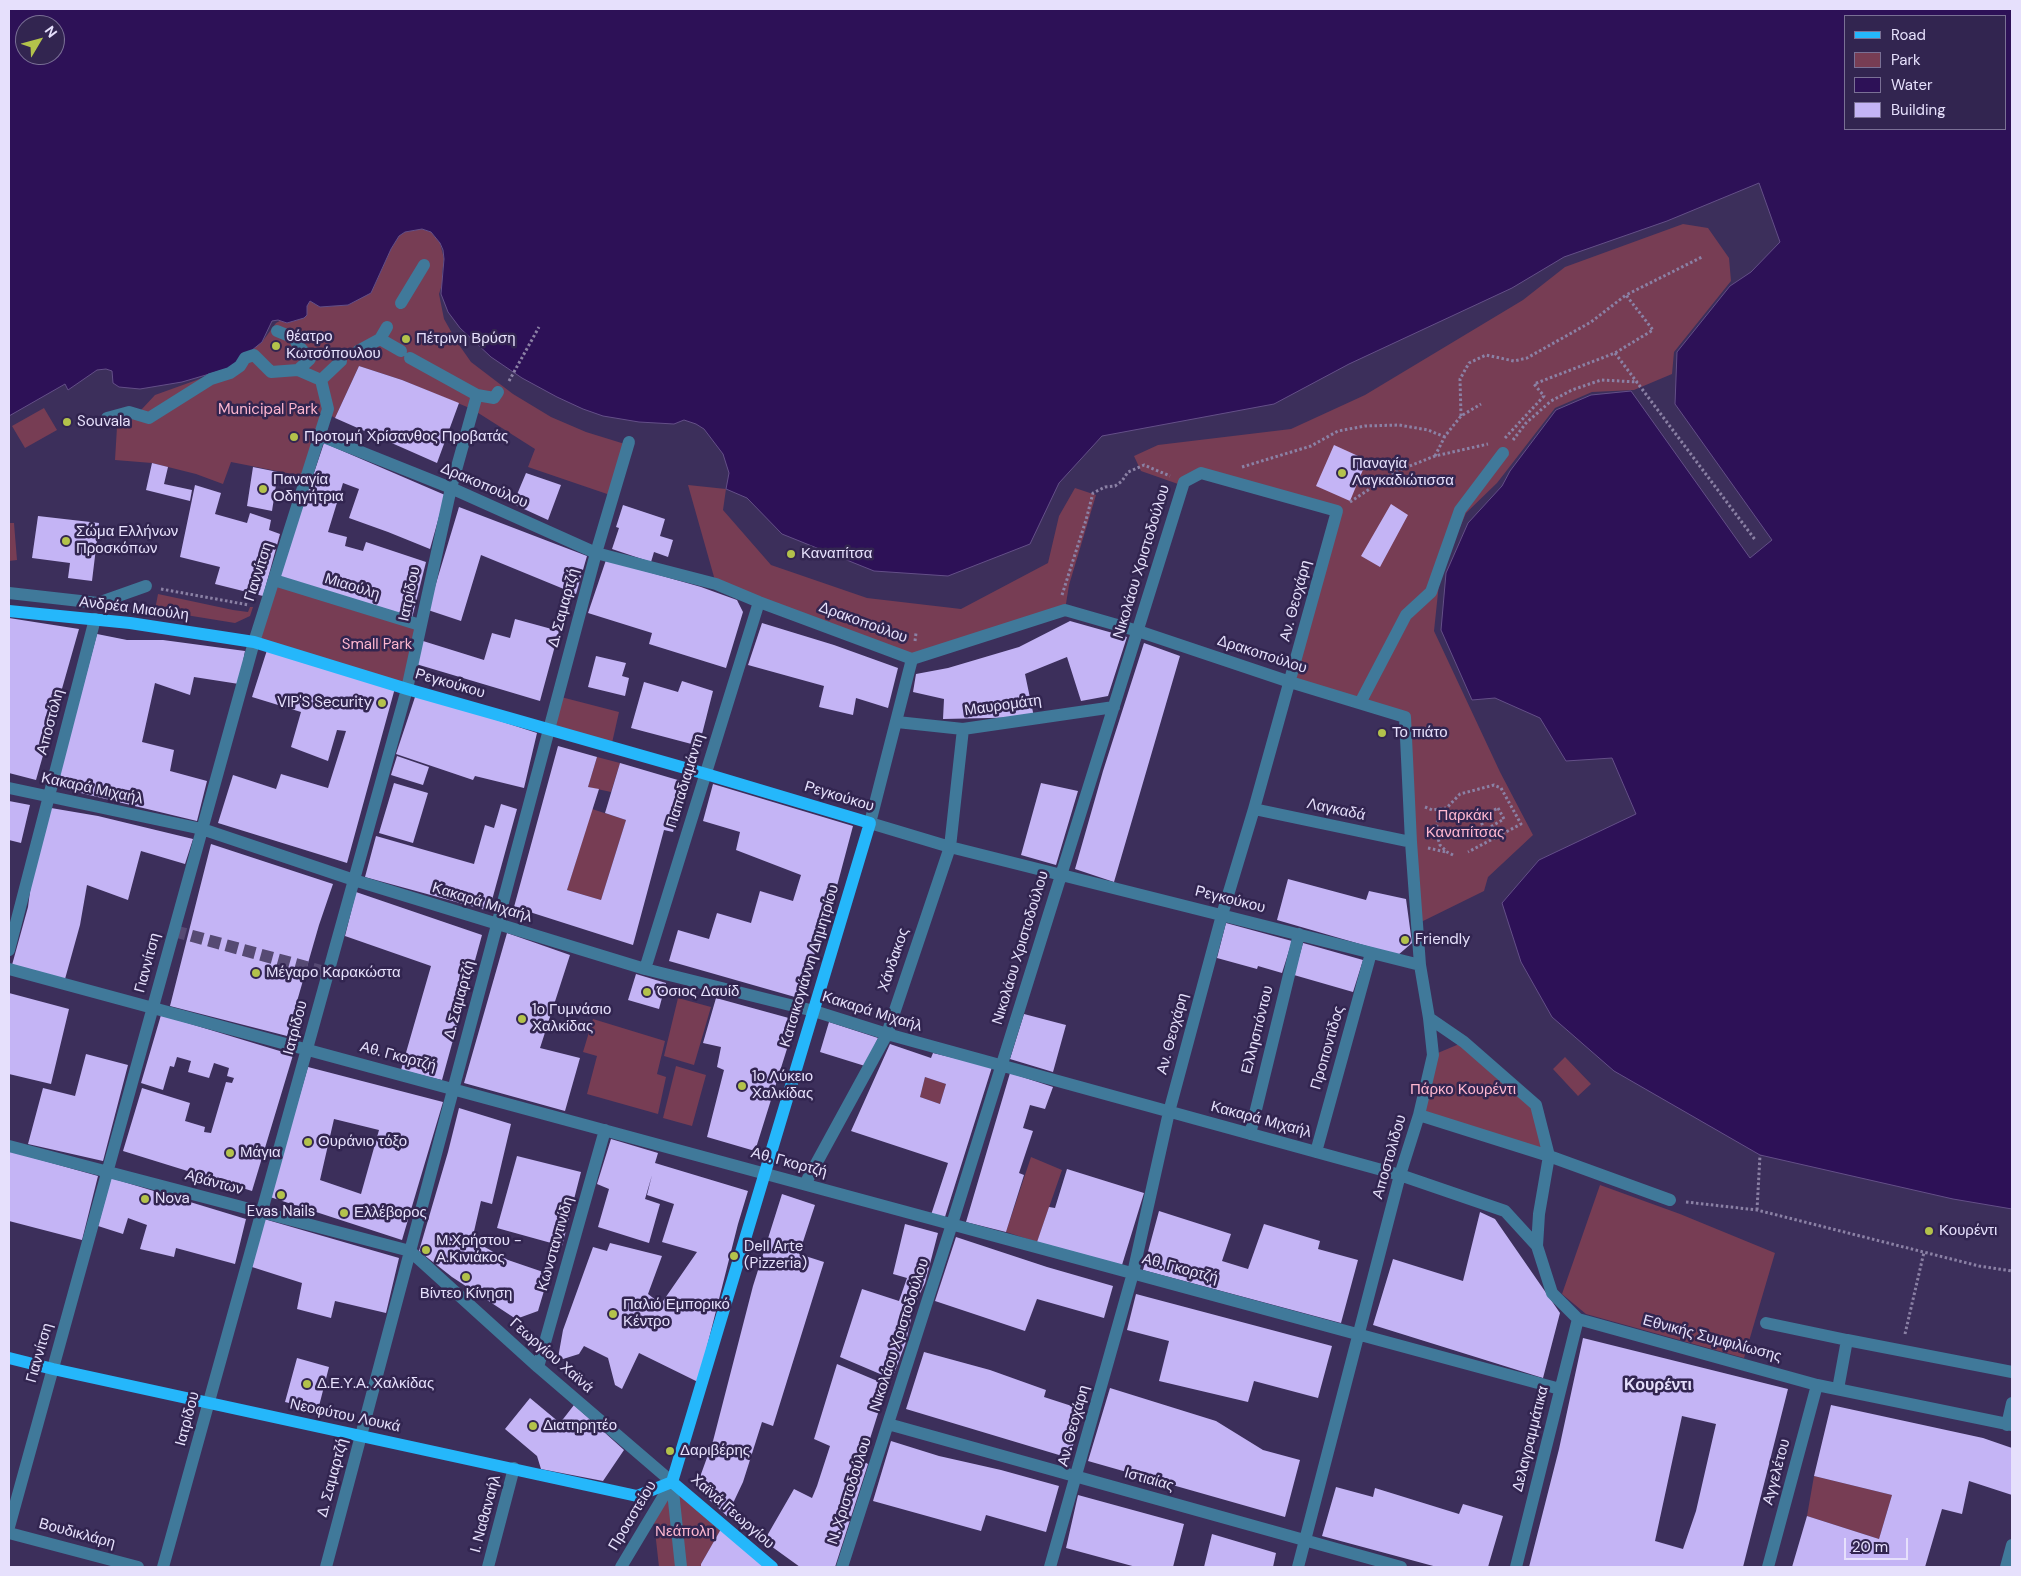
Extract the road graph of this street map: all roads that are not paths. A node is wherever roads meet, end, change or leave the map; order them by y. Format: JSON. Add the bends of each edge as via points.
{"nodes":[{"id":1,"x":424,"y":265,"type":"dead end"},
{"id":2,"x":401,"y":303,"type":"dead end"},
{"id":3,"x":387,"y":326,"type":"dead end"},
{"id":4,"x":277,"y":331,"type":"dead end"},
{"id":5,"x":380,"y":339,"type":"junction"},
{"id":6,"x":358,"y":352,"type":"dead end"},
{"id":7,"x":341,"y":361,"type":"dead end"},
{"id":8,"x":298,"y":370,"type":"junction"},
{"id":9,"x":321,"y":380,"type":"junction"},
{"id":10,"x":502,"y":390,"type":"road end"},
{"id":11,"x":477,"y":395,"type":"junction"},
{"id":12,"x":107,"y":418,"type":"dead end"},
{"id":13,"x":321,"y":436,"type":"junction"},
{"id":14,"x":629,"y":442,"type":"dead end"},
{"id":15,"x":1502,"y":447,"type":"road end"},
{"id":16,"x":451,"y":488,"type":"junction"},
{"id":17,"x":1337,"y":511,"type":"joint"},
{"id":18,"x":596,"y":553,"type":"junction"},
{"id":19,"x":274,"y":580,"type":"junction"},
{"id":20,"x":146,"y":586,"type":"road end"},
{"id":21,"x":9,"y":593,"type":"edge"},
{"id":22,"x":759,"y":602,"type":"junction"},
{"id":23,"x":9,"y":611,"type":"edge"},
{"id":24,"x":95,"y":619,"type":"junction"},
{"id":25,"x":420,"y":625,"type":"junction"},
{"id":26,"x":1138,"y":631,"type":"junction"},
{"id":27,"x":254,"y":642,"type":"junction"},
{"id":28,"x":912,"y":658,"type":"junction"},
{"id":29,"x":1290,"y":682,"type":"junction"},
{"id":30,"x":407,"y":689,"type":"junction"},
{"id":31,"x":1360,"y":703,"type":"junction"},
{"id":32,"x":1114,"y":707,"type":"junction"},
{"id":33,"x":1404,"y":717,"type":"joint"},
{"id":34,"x":897,"y":722,"type":"junction"},
{"id":35,"x":549,"y":729,"type":"junction"},
{"id":36,"x":963,"y":729,"type":"junction"},
{"id":37,"x":706,"y":774,"type":"junction"},
{"id":38,"x":9,"y":788,"type":"edge"},
{"id":39,"x":49,"y":796,"type":"junction"},
{"id":40,"x":1254,"y":809,"type":"junction"},
{"id":41,"x":870,"y":823,"type":"junction"},
{"id":42,"x":202,"y":829,"type":"junction"},
{"id":43,"x":1411,"y":842,"type":"junction"},
{"id":44,"x":950,"y":847,"type":"junction"},
{"id":45,"x":1061,"y":875,"type":"junction"},
{"id":46,"x":354,"y":880,"type":"junction"},
{"id":47,"x":1222,"y":915,"type":"junction"},
{"id":48,"x":497,"y":924,"type":"junction"},
{"id":49,"x":1299,"y":934,"type":"junction"},
{"id":50,"x":9,"y":950,"type":"edge"},
{"id":51,"x":1372,"y":952,"type":"junction"},
{"id":52,"x":1420,"y":965,"type":"junction"},
{"id":53,"x":9,"y":969,"type":"edge"},
{"id":54,"x":646,"y":969,"type":"junction"},
{"id":55,"x":153,"y":1008,"type":"junction"},
{"id":56,"x":814,"y":1011,"type":"junction"},
{"id":57,"x":1429,"y":1018,"type":"junction"},
{"id":58,"x":887,"y":1034,"type":"junction"},
{"id":59,"x":307,"y":1050,"type":"junction"},
{"id":60,"x":1002,"y":1066,"type":"junction"},
{"id":61,"x":453,"y":1089,"type":"junction"},
{"id":62,"x":1169,"y":1112,"type":"junction"},
{"id":63,"x":1419,"y":1115,"type":"junction"},
{"id":64,"x":605,"y":1130,"type":"junction"},
{"id":65,"x":1250,"y":1134,"type":"junction"},
{"id":66,"x":9,"y":1146,"type":"edge"},
{"id":67,"x":1316,"y":1152,"type":"junction"},
{"id":68,"x":1550,"y":1156,"type":"junction"},
{"id":69,"x":107,"y":1172,"type":"junction"},
{"id":70,"x":765,"y":1174,"type":"junction"},
{"id":71,"x":1400,"y":1175,"type":"junction"},
{"id":72,"x":804,"y":1184,"type":"junction"},
{"id":73,"x":1670,"y":1200,"type":"road end"},
{"id":74,"x":262,"y":1213,"type":"junction"},
{"id":75,"x":952,"y":1224,"type":"junction"},
{"id":76,"x":1537,"y":1246,"type":"junction"},
{"id":77,"x":410,"y":1252,"type":"junction"},
{"id":78,"x":1133,"y":1273,"type":"junction"},
{"id":79,"x":1578,"y":1319,"type":"junction"},
{"id":80,"x":1766,"y":1323,"type":"dead end"},
{"id":81,"x":1360,"y":1335,"type":"junction"},
{"id":82,"x":1847,"y":1340,"type":"junction"},
{"id":83,"x":9,"y":1358,"type":"edge"},
{"id":84,"x":538,"y":1367,"type":"junction"},
{"id":85,"x":53,"y":1369,"type":"junction"},
{"id":86,"x":2012,"y":1372,"type":"edge"},
{"id":87,"x":1817,"y":1384,"type":"junction"},
{"id":88,"x":1560,"y":1389,"type":"junction"},
{"id":89,"x":1838,"y":1389,"type":"junction"},
{"id":90,"x":209,"y":1403,"type":"junction"},
{"id":91,"x":2012,"y":1403,"type":"edge"},
{"id":92,"x":888,"y":1424,"type":"junction"},
{"id":93,"x":2010,"y":1425,"type":"edge"},
{"id":94,"x":361,"y":1436,"type":"junction"},
{"id":95,"x":514,"y":1468,"type":"junction"},
{"id":96,"x":1076,"y":1477,"type":"junction"},
{"id":97,"x":672,"y":1482,"type":"junction"},
{"id":98,"x":9,"y":1528,"type":"edge"},
{"id":99,"x":9,"y":1533,"type":"edge"},
{"id":100,"x":1306,"y":1541,"type":"junction"},
{"id":101,"x":2012,"y":1545,"type":"edge"},
{"id":102,"x":138,"y":1567,"type":"edge"},
{"id":103,"x":163,"y":1567,"type":"edge"},
{"id":104,"x":326,"y":1567,"type":"edge"},
{"id":105,"x":488,"y":1567,"type":"edge"},
{"id":106,"x":621,"y":1567,"type":"edge"},
{"id":107,"x":681,"y":1567,"type":"edge"},
{"id":108,"x":772,"y":1567,"type":"edge"},
{"id":109,"x":842,"y":1567,"type":"edge"},
{"id":110,"x":1050,"y":1567,"type":"edge"},
{"id":111,"x":1298,"y":1567,"type":"edge"},
{"id":112,"x":1402,"y":1567,"type":"edge"},
{"id":113,"x":1516,"y":1567,"type":"edge"},
{"id":114,"x":1768,"y":1567,"type":"edge"},
{"id":115,"x":2006,"y":1567,"type":"edge"}],
"edges":[{"from":1,"to":2,"type":"street","via":[[420,283]]},
{"from":3,"to":5,"type":"street"},
{"from":4,"to":8,"type":"street","via":[[294,338],[310,359]]},
{"from":5,"to":6,"type":"street"},
{"from":5,"to":11,"type":"street"},
{"from":7,"to":9,"type":"street"},
{"from":8,"to":9,"type":"street"},
{"from":8,"to":12,"type":"street","via":[[271,372],[254,355],[245,358],[230,373],[212,379],[149,418],[129,412]]},
{"from":9,"to":13,"type":"street","name":"Γιαννίτση","via":[[328,409]]},
{"from":10,"to":11,"type":"street","via":[[494,398]]},
{"from":11,"to":16,"type":"street","name":"Ιατρίδου"},
{"from":13,"to":16,"type":"street","name":"Δρακοπούλου"},
{"from":13,"to":19,"type":"street","name":"Γιαννίτση"},
{"from":14,"to":18,"type":"street","name":"Δ. Σαμαρτζή"},
{"from":15,"to":31,"type":"street","via":[[1460,510],[1432,592],[1406,616]]},
{"from":16,"to":18,"type":"street","name":"Δρακοπούλου"},
{"from":16,"to":25,"type":"street","name":"Ιατρίδου"},
{"from":17,"to":26,"type":"street","name":"Νικολάου Χριστοδούλου","via":[[1201,473],[1184,482]]},
{"from":17,"to":29,"type":"street","name":"Αν. Θεοχάρη"},
{"from":18,"to":22,"type":"street","name":"Δρακοπούλου","via":[[716,584]]},
{"from":18,"to":35,"type":"street","name":"Δ. Σαμαρτζή"},
{"from":19,"to":25,"type":"street","name":"Μιαούλη"},
{"from":19,"to":27,"type":"street","name":"Γιαννίτση"},
{"from":20,"to":21,"type":"street","via":[[98,603]]},
{"from":22,"to":28,"type":"street","name":"Δρακοπούλου"},
{"from":22,"to":37,"type":"street","name":"Παπαδιαμάντη"},
{"from":23,"to":24,"type":"main road","name":"Ανδρέα Μιαούλη"},
{"from":24,"to":27,"type":"main road","name":"Ανδρέα Μιαούλη"},
{"from":24,"to":39,"type":"street","name":"Αποστόλη"},
{"from":25,"to":30,"type":"street","name":"Ιατρίδου"},
{"from":26,"to":28,"type":"street","name":"Δρακοπούλου","via":[[1066,610]]},
{"from":26,"to":29,"type":"street","name":"Δρακοπούλου"},
{"from":26,"to":32,"type":"street","name":"Νικολάου Χριστοδούλου"},
{"from":27,"to":30,"type":"main road","name":"Ρεγκούκου"},
{"from":27,"to":42,"type":"street","name":"Γιαννίτση"},
{"from":28,"to":34,"type":"street","name":"Κατσικογιάννη Δημητρίου"},
{"from":29,"to":31,"type":"street","name":"Δρακοπούλου"},
{"from":29,"to":40,"type":"street","name":"Αν. Θεοχάρη"},
{"from":30,"to":35,"type":"main road","name":"Ρεγκούκου"},
{"from":30,"to":46,"type":"street","name":"Ιατρίδου"},
{"from":31,"to":33,"type":"street","name":"Δρακοπούλου"},
{"from":32,"to":36,"type":"street","name":"Μαυρομάτη"},
{"from":32,"to":45,"type":"street","name":"Νικολάου Χριστοδούλου"},
{"from":33,"to":43,"type":"street","name":"Αποστολίδου"},
{"from":34,"to":36,"type":"street","name":"Μαυρομάτη"},
{"from":34,"to":41,"type":"street","name":"Κατσικογιάννη Δημητρίου"},
{"from":35,"to":37,"type":"main road","name":"Ρεγκούκου"},
{"from":35,"to":48,"type":"street","name":"Δ. Σαμαρτζή"},
{"from":36,"to":44,"type":"street","name":"Χάνδακος"},
{"from":37,"to":41,"type":"main road","name":"Ρεγκούκου"},
{"from":37,"to":54,"type":"street","name":"Παπαδιαμάντη"},
{"from":38,"to":39,"type":"street","name":"Κακαρά Μιχαήλ"},
{"from":39,"to":42,"type":"street","name":"Κακαρά Μιχαήλ"},
{"from":39,"to":50,"type":"street","name":"Αποστόλη"},
{"from":40,"to":43,"type":"street","name":"Λαγκαδά"},
{"from":40,"to":47,"type":"street","name":"Αν. Θεοχάρη"},
{"from":41,"to":44,"type":"street","name":"Ρεγκούκου"},
{"from":41,"to":56,"type":"main road","name":"Κατσικογιάννη Δημητρίου"},
{"from":42,"to":46,"type":"street","name":"Κακαρά Μιχαήλ"},
{"from":42,"to":55,"type":"street","name":"Γιαννίτση"},
{"from":43,"to":52,"type":"street","name":"Αποστολίδου"},
{"from":44,"to":45,"type":"street","name":"Ρεγκούκου"},
{"from":44,"to":58,"type":"street","name":"Χάνδακος"},
{"from":45,"to":47,"type":"street","name":"Ρεγκούκου"},
{"from":45,"to":60,"type":"street","name":"Νικολάου Χριστοδούλου"},
{"from":46,"to":48,"type":"street","name":"Κακαρά Μιχαήλ"},
{"from":46,"to":59,"type":"street","name":"Ιατρίδου"},
{"from":47,"to":49,"type":"street","name":"Ρεγκούκου"},
{"from":47,"to":62,"type":"street","name":"Αν. Θεοχάρη"},
{"from":48,"to":54,"type":"street","name":"Κακαρά Μιχαήλ"},
{"from":48,"to":61,"type":"street","name":"Δ. Σαμαρτζή"},
{"from":49,"to":51,"type":"street","name":"Ρεγκούκου"},
{"from":49,"to":65,"type":"street","name":"Ελλησπόντου"},
{"from":51,"to":52,"type":"street","name":"Ρεγκούκου"},
{"from":51,"to":67,"type":"street","name":"Προποντίδος"},
{"from":52,"to":57,"type":"street","name":"Αποστολίδου"},
{"from":53,"to":55,"type":"street","name":"Αθ. Γκορτζή"},
{"from":54,"to":56,"type":"street","name":"Κακαρά Μιχαήλ"},
{"from":55,"to":59,"type":"street","name":"Αθ. Γκορτζή"},
{"from":55,"to":69,"type":"street","name":"Γιαννίτση"},
{"from":56,"to":58,"type":"street","name":"Κακαρά Μιχαήλ"},
{"from":56,"to":70,"type":"main road","name":"Κατσικογιάννη Δημητρίου"},
{"from":57,"to":63,"type":"street","name":"Αποστολίδου","via":[[1433,1055]]},
{"from":57,"to":68,"type":"street","via":[[1464,1042],[1536,1105]]},
{"from":58,"to":60,"type":"street","name":"Κακαρά Μιχαήλ"},
{"from":58,"to":72,"type":"street","name":"Χάνδακος"},
{"from":59,"to":61,"type":"street","name":"Αθ. Γκορτζή"},
{"from":59,"to":74,"type":"street","name":"Ιατρίδου"},
{"from":60,"to":62,"type":"street","name":"Κακαρά Μιχαήλ"},
{"from":60,"to":75,"type":"street","name":"Νικολάου Χριστοδούλου"},
{"from":61,"to":64,"type":"street","name":"Αθ. Γκορτζή"},
{"from":61,"to":77,"type":"street","name":"Δ. Σαμαρτζή"},
{"from":62,"to":65,"type":"street","name":"Κακαρά Μιχαήλ"},
{"from":62,"to":78,"type":"street","name":"Αν. Θεοχάρη"},
{"from":63,"to":68,"type":"street"},
{"from":63,"to":71,"type":"street","name":"Αποστολίδου"},
{"from":64,"to":70,"type":"street","name":"Αθ. Γκορτζή"},
{"from":64,"to":84,"type":"street","name":"Κωνσταντινίδη"},
{"from":65,"to":67,"type":"street","name":"Κακαρά Μιχαήλ"},
{"from":66,"to":69,"type":"street","name":"Αβάντων"},
{"from":67,"to":71,"type":"street","name":"Κακαρά Μιχαήλ"},
{"from":68,"to":73,"type":"street"},
{"from":68,"to":76,"type":"street","name":"Εθνικής Συμφιλίωσης","via":[[1539,1214]]},
{"from":69,"to":74,"type":"street","name":"Αβάντων"},
{"from":69,"to":85,"type":"street","name":"Γιαννίτση"},
{"from":70,"to":72,"type":"street","name":"Αθ. Γκορτζή"},
{"from":70,"to":97,"type":"main road","name":"Κατσικογιάννη Δημητρίου"},
{"from":71,"to":76,"type":"street","name":"Κακαρά Μιχαήλ","via":[[1505,1211]]},
{"from":71,"to":81,"type":"street","name":"Αποστολίδου"},
{"from":72,"to":75,"type":"street","name":"Αθ. Γκορτζή"},
{"from":74,"to":77,"type":"street","name":"Αβάντων"},
{"from":74,"to":90,"type":"street","name":"Ιατρίδου"},
{"from":75,"to":78,"type":"street","name":"Αθ. Γκορτζή"},
{"from":75,"to":92,"type":"street","name":"Νικολάου Χριστοδούλου"},
{"from":76,"to":79,"type":"street","name":"Εθνικής Συμφιλίωσης","via":[[1552,1293]]},
{"from":77,"to":84,"type":"street","name":"Γεωργίου Χαϊνά"},
{"from":77,"to":94,"type":"street","name":"Δ. Σαμαρτζή"},
{"from":78,"to":81,"type":"street","name":"Αθ. Γκορτζή"},
{"from":78,"to":96,"type":"street","name":"Αν. Θεοχάρη"},
{"from":79,"to":87,"type":"street","name":"Εθνικής Συμφιλίωσης"},
{"from":79,"to":88,"type":"street","name":"Δελαγραμμάτικα"},
{"from":80,"to":82,"type":"street"},
{"from":81,"to":88,"type":"street","name":"Αθ. Γκορτζή"},
{"from":81,"to":100,"type":"street","name":"Αποστολίδου"},
{"from":82,"to":86,"type":"street"},
{"from":82,"to":89,"type":"street"},
{"from":83,"to":85,"type":"main road","name":"Νεοφύτου Λουκά"},
{"from":84,"to":97,"type":"street","name":"Γεωργίου Χαϊνά"},
{"from":85,"to":90,"type":"main road","name":"Νεοφύτου Λουκά"},
{"from":85,"to":98,"type":"street","name":"Γιαννίτση"},
{"from":87,"to":89,"type":"street","name":"Εθνικής Συμφιλίωσης"},
{"from":87,"to":114,"type":"street","name":"Αγγελέτου"},
{"from":88,"to":113,"type":"street","name":"Δελαγραμμάτικα"},
{"from":89,"to":93,"type":"street","name":"Εθνικής Συμφιλίωσης"},
{"from":90,"to":94,"type":"main road","name":"Νεοφύτου Λουκά"},
{"from":90,"to":103,"type":"street","name":"Ιατρίδου"},
{"from":91,"to":93,"type":"street"},
{"from":92,"to":96,"type":"street","name":"Ιστιαίας"},
{"from":92,"to":109,"type":"street","name":"Ν. Χριστοδούλου"},
{"from":94,"to":95,"type":"main road","name":"Νεοφύτου Λουκά"},
{"from":94,"to":104,"type":"street","name":"Δ. Σαμαρτζή"},
{"from":95,"to":97,"type":"main road","name":"Νεοφύτου Λουκά","via":[[637,1496]]},
{"from":95,"to":105,"type":"street","name":"Ι. Ναθαναήλ"},
{"from":96,"to":100,"type":"street","name":"Ιστιαίας"},
{"from":96,"to":110,"type":"street","name":"Αν. Θεοχάρη"},
{"from":97,"to":106,"type":"street","name":"Προαστείου"},
{"from":97,"to":107,"type":"street"},
{"from":97,"to":108,"type":"main road","name":"Χαϊνά Γεωργίου"},
{"from":99,"to":102,"type":"street","name":"Βουδικλάρη"},
{"from":100,"to":111,"type":"street","name":"Αποστολίδου"},
{"from":100,"to":112,"type":"street","name":"Ιστιαίας"},
{"from":101,"to":115,"type":"street"}]}
